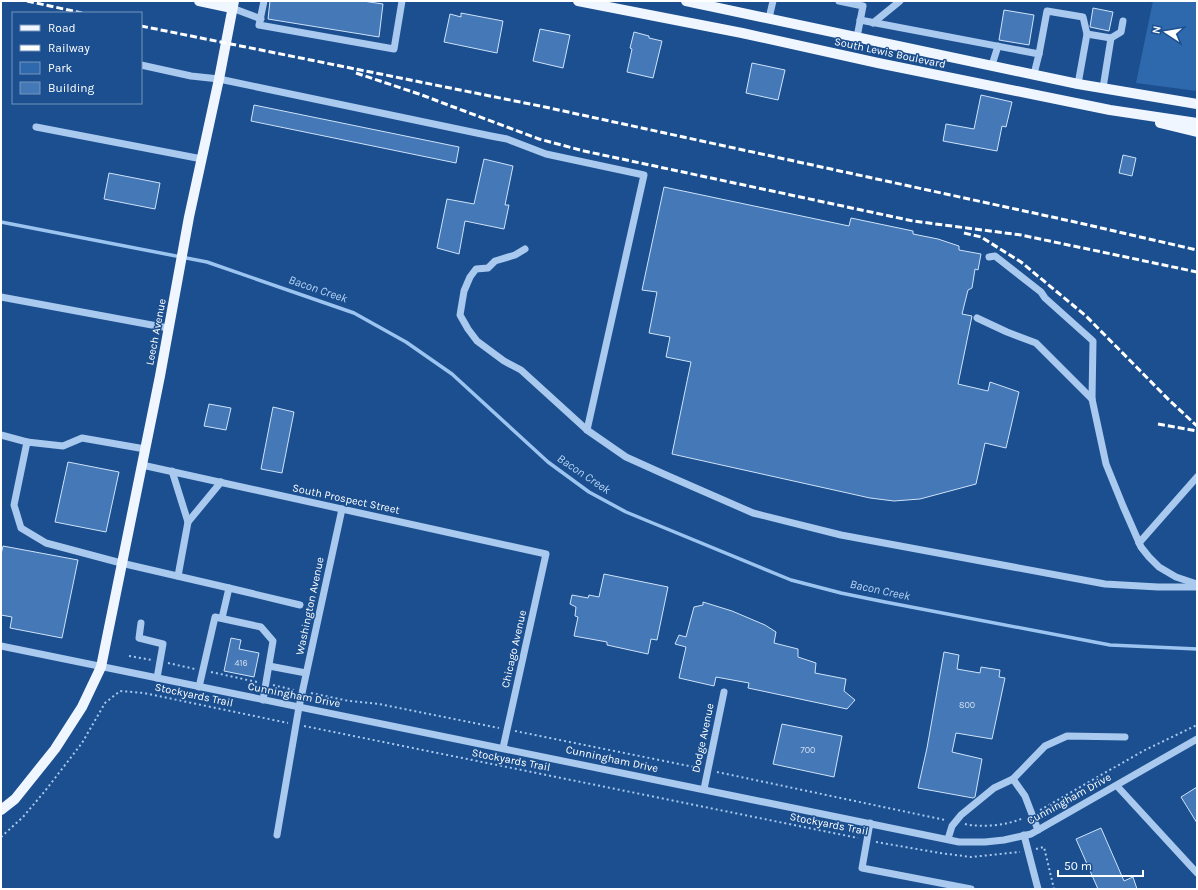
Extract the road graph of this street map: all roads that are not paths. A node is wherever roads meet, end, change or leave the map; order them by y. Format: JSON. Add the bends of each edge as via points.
{"nodes":[{"id":1,"x":199,"y":1,"type":"edge"},
{"id":2,"x":264,"y":1,"type":"edge"},
{"id":3,"x":402,"y":1,"type":"edge"},
{"id":4,"x":578,"y":1,"type":"edge"},
{"id":5,"x":686,"y":1,"type":"edge"},
{"id":6,"x":772,"y":1,"type":"edge"},
{"id":7,"x":839,"y":1,"type":"edge"},
{"id":8,"x":900,"y":1,"type":"edge"},
{"id":9,"x":233,"y":5,"type":"edge"},
{"id":10,"x":769,"y":18,"type":"junction"},
{"id":11,"x":261,"y":19,"type":"junction"},
{"id":12,"x":860,"y":20,"type":"junction"},
{"id":13,"x":1123,"y":21,"type":"dead end"},
{"id":14,"x":873,"y":23,"type":"junction"},
{"id":15,"x":1087,"y":34,"type":"junction"},
{"id":16,"x":857,"y":37,"type":"junction"},
{"id":17,"x":1111,"y":38,"type":"junction"},
{"id":18,"x":998,"y":46,"type":"junction"},
{"id":19,"x":1039,"y":54,"type":"junction"},
{"id":20,"x":142,"y":65,"type":"edge"},
{"id":21,"x":992,"y":66,"type":"junction"},
{"id":22,"x":1034,"y":74,"type":"junction"},
{"id":23,"x":219,"y":79,"type":"junction"},
{"id":24,"x":1078,"y":84,"type":"junction"},
{"id":25,"x":1103,"y":88,"type":"junction"},
{"id":26,"x":1197,"y":104,"type":"edge"},
{"id":27,"x":1110,"y":110,"type":"junction"},
{"id":28,"x":1197,"y":123,"type":"edge"},
{"id":29,"x":36,"y":127,"type":"dead end"},
{"id":30,"x":1197,"y":132,"type":"edge"},
{"id":31,"x":202,"y":159,"type":"junction"},
{"id":32,"x":525,"y":249,"type":"dead end"},
{"id":33,"x":989,"y":257,"type":"dead end"},
{"id":34,"x":1,"y":297,"type":"edge"},
{"id":35,"x":977,"y":318,"type":"dead end"},
{"id":36,"x":168,"y":328,"type":"junction"},
{"id":37,"x":1092,"y":399,"type":"junction"},
{"id":38,"x":587,"y":430,"type":"junction"},
{"id":39,"x":1,"y":435,"type":"edge"},
{"id":40,"x":28,"y":442,"type":"junction"},
{"id":41,"x":145,"y":449,"type":"junction"},
{"id":42,"x":142,"y":464,"type":"junction"},
{"id":43,"x":172,"y":471,"type":"junction"},
{"id":44,"x":1197,"y":477,"type":"edge"},
{"id":45,"x":221,"y":482,"type":"junction"},
{"id":46,"x":342,"y":509,"type":"junction"},
{"id":47,"x":188,"y":522,"type":"junction"},
{"id":48,"x":1139,"y":543,"type":"junction"},
{"id":49,"x":546,"y":554,"type":"joint"},
{"id":50,"x":121,"y":563,"type":"junction"},
{"id":51,"x":178,"y":576,"type":"junction"},
{"id":52,"x":1197,"y":584,"type":"edge"},
{"id":53,"x":1197,"y":587,"type":"edge"},
{"id":54,"x":228,"y":588,"type":"junction"},
{"id":55,"x":300,"y":605,"type":"dead end"},
{"id":56,"x":222,"y":618,"type":"junction"},
{"id":57,"x":141,"y":623,"type":"dead end"},
{"id":58,"x":1,"y":646,"type":"edge"},
{"id":59,"x":269,"y":666,"type":"junction"},
{"id":60,"x":101,"y":667,"type":"junction"},
{"id":61,"x":306,"y":673,"type":"junction"},
{"id":62,"x":157,"y":678,"type":"junction"},
{"id":63,"x":199,"y":687,"type":"junction"},
{"id":64,"x":724,"y":692,"type":"dead end"},
{"id":65,"x":263,"y":700,"type":"junction"},
{"id":66,"x":299,"y":707,"type":"junction"},
{"id":67,"x":1125,"y":737,"type":"dead end"},
{"id":68,"x":1197,"y":739,"type":"edge"},
{"id":69,"x":503,"y":748,"type":"junction"},
{"id":70,"x":1013,"y":779,"type":"junction"},
{"id":71,"x":1117,"y":786,"type":"junction"},
{"id":72,"x":704,"y":789,"type":"junction"},
{"id":73,"x":1,"y":810,"type":"edge"},
{"id":74,"x":870,"y":823,"type":"junction"},
{"id":75,"x":1038,"y":830,"type":"junction"},
{"id":76,"x":1024,"y":835,"type":"junction"},
{"id":77,"x":277,"y":836,"type":"dead end"},
{"id":78,"x":948,"y":839,"type":"junction"},
{"id":79,"x":1197,"y":873,"type":"edge"},
{"id":80,"x":971,"y":889,"type":"edge"},
{"id":81,"x":1038,"y":889,"type":"edge"}],
"edges":[{"from":1,"to":9,"type":"main road"},
{"from":2,"to":11,"type":"street"},
{"from":3,"to":11,"type":"street","via":[[394,49],[259,25]]},
{"from":4,"to":27,"type":"main road","name":"South Lewis Boulevard"},
{"from":5,"to":10,"type":"main road","name":"South Lewis Boulevard"},
{"from":6,"to":10,"type":"street"},
{"from":7,"to":12,"type":"street","via":[[863,6]]},
{"from":8,"to":14,"type":"street"},
{"from":9,"to":11,"type":"street"},
{"from":9,"to":23,"type":"main road","name":"Leech Avenue"},
{"from":10,"to":16,"type":"main road","name":"South Lewis Boulevard"},
{"from":12,"to":14,"type":"street"},
{"from":12,"to":16,"type":"street"},
{"from":13,"to":17,"type":"street","via":[[1121,32]]},
{"from":14,"to":18,"type":"street"},
{"from":15,"to":17,"type":"street"},
{"from":15,"to":19,"type":"street","via":[[1083,17],[1047,11]]},
{"from":15,"to":24,"type":"street"},
{"from":16,"to":21,"type":"main road","name":"South Lewis Boulevard"},
{"from":17,"to":25,"type":"street"},
{"from":18,"to":19,"type":"street"},
{"from":18,"to":21,"type":"street"},
{"from":19,"to":22,"type":"street"},
{"from":20,"to":23,"type":"street","via":[[190,76]]},
{"from":21,"to":22,"type":"main road","name":"South Lewis Boulevard"},
{"from":22,"to":24,"type":"main road","name":"South Lewis Boulevard"},
{"from":23,"to":31,"type":"main road","name":"Leech Avenue"},
{"from":23,"to":38,"type":"street","via":[[506,139],[546,154],[644,175]]},
{"from":24,"to":25,"type":"main road","name":"South Lewis Boulevard"},
{"from":25,"to":26,"type":"main road","name":"South Lewis Boulevard"},
{"from":27,"to":28,"type":"main road","name":"South Lewis Boulevard"},
{"from":27,"to":30,"type":"main road"},
{"from":29,"to":31,"type":"street"},
{"from":31,"to":36,"type":"main road","name":"Leech Avenue"},
{"from":32,"to":38,"type":"street","via":[[515,256],[495,261],[488,268],[476,269],[464,291],[460,315],[477,341],[504,362],[521,370]]},
{"from":33,"to":37,"type":"street","via":[[994,256],[1041,292],[1093,341]]},
{"from":34,"to":36,"type":"street"},
{"from":35,"to":37,"type":"street","via":[[1036,343]]},
{"from":36,"to":41,"type":"main road","name":"Leech Avenue"},
{"from":37,"to":48,"type":"street","via":[[1106,464]]},
{"from":38,"to":53,"type":"street","via":[[626,458],[753,513],[841,535],[1105,584]]},
{"from":39,"to":40,"type":"street"},
{"from":40,"to":41,"type":"street","via":[[63,446],[82,438]]},
{"from":40,"to":50,"type":"street","via":[[14,505],[21,528],[46,543]]},
{"from":41,"to":42,"type":"main road","name":"Leech Avenue"},
{"from":42,"to":43,"type":"street","name":"South Prospect Street"},
{"from":42,"to":50,"type":"main road","name":"Leech Avenue"},
{"from":43,"to":45,"type":"street","name":"South Prospect Street"},
{"from":43,"to":47,"type":"street"},
{"from":44,"to":48,"type":"street"},
{"from":45,"to":46,"type":"street","name":"South Prospect Street"},
{"from":45,"to":47,"type":"street"},
{"from":46,"to":49,"type":"street","name":"South Prospect Street"},
{"from":46,"to":61,"type":"street","name":"Washington Avenue"},
{"from":47,"to":51,"type":"street"},
{"from":48,"to":52,"type":"street","via":[[1159,567],[1176,577]]},
{"from":49,"to":69,"type":"street","name":"Chicago Avenue"},
{"from":50,"to":51,"type":"street"},
{"from":50,"to":60,"type":"main road","name":"Leech Avenue"},
{"from":51,"to":54,"type":"street"},
{"from":54,"to":55,"type":"street"},
{"from":54,"to":56,"type":"street"},
{"from":56,"to":59,"type":"street","via":[[261,627],[273,642]]},
{"from":56,"to":63,"type":"street","via":[[214,617]]},
{"from":57,"to":62,"type":"street","via":[[139,638],[163,644]]},
{"from":58,"to":60,"type":"street","name":"Cunningham Drive"},
{"from":59,"to":61,"type":"street"},
{"from":59,"to":65,"type":"street"},
{"from":60,"to":62,"type":"street","name":"Cunningham Drive"},
{"from":60,"to":73,"type":"main road","name":"Leech Avenue","via":[[82,707],[55,749],[15,799]]},
{"from":61,"to":66,"type":"street","name":"Washington Avenue"},
{"from":62,"to":63,"type":"street","name":"Cunningham Drive"},
{"from":63,"to":65,"type":"street","name":"Cunningham Drive"},
{"from":64,"to":72,"type":"street","name":"Dodge Avenue"},
{"from":65,"to":66,"type":"street","name":"Cunningham Drive"},
{"from":66,"to":69,"type":"street","name":"Cunningham Drive"},
{"from":66,"to":77,"type":"street","name":"Washington Avenue"},
{"from":67,"to":70,"type":"street","via":[[1067,736],[1044,746]]},
{"from":68,"to":71,"type":"street","name":"Cunningham Drive"},
{"from":69,"to":72,"type":"street","name":"Cunningham Drive"},
{"from":70,"to":75,"type":"street","via":[[1024,796]]},
{"from":70,"to":78,"type":"street","via":[[994,788],[961,815],[952,826]]},
{"from":71,"to":75,"type":"street","name":"Cunningham Drive"},
{"from":71,"to":79,"type":"street"},
{"from":72,"to":74,"type":"street","name":"Cunningham Drive"},
{"from":74,"to":78,"type":"street","name":"Cunningham Drive"},
{"from":74,"to":80,"type":"street","via":[[862,868]]},
{"from":75,"to":76,"type":"street","name":"Cunningham Drive"},
{"from":76,"to":78,"type":"street","name":"Cunningham Drive","via":[[985,842],[959,842]]},
{"from":76,"to":81,"type":"street"}]}
